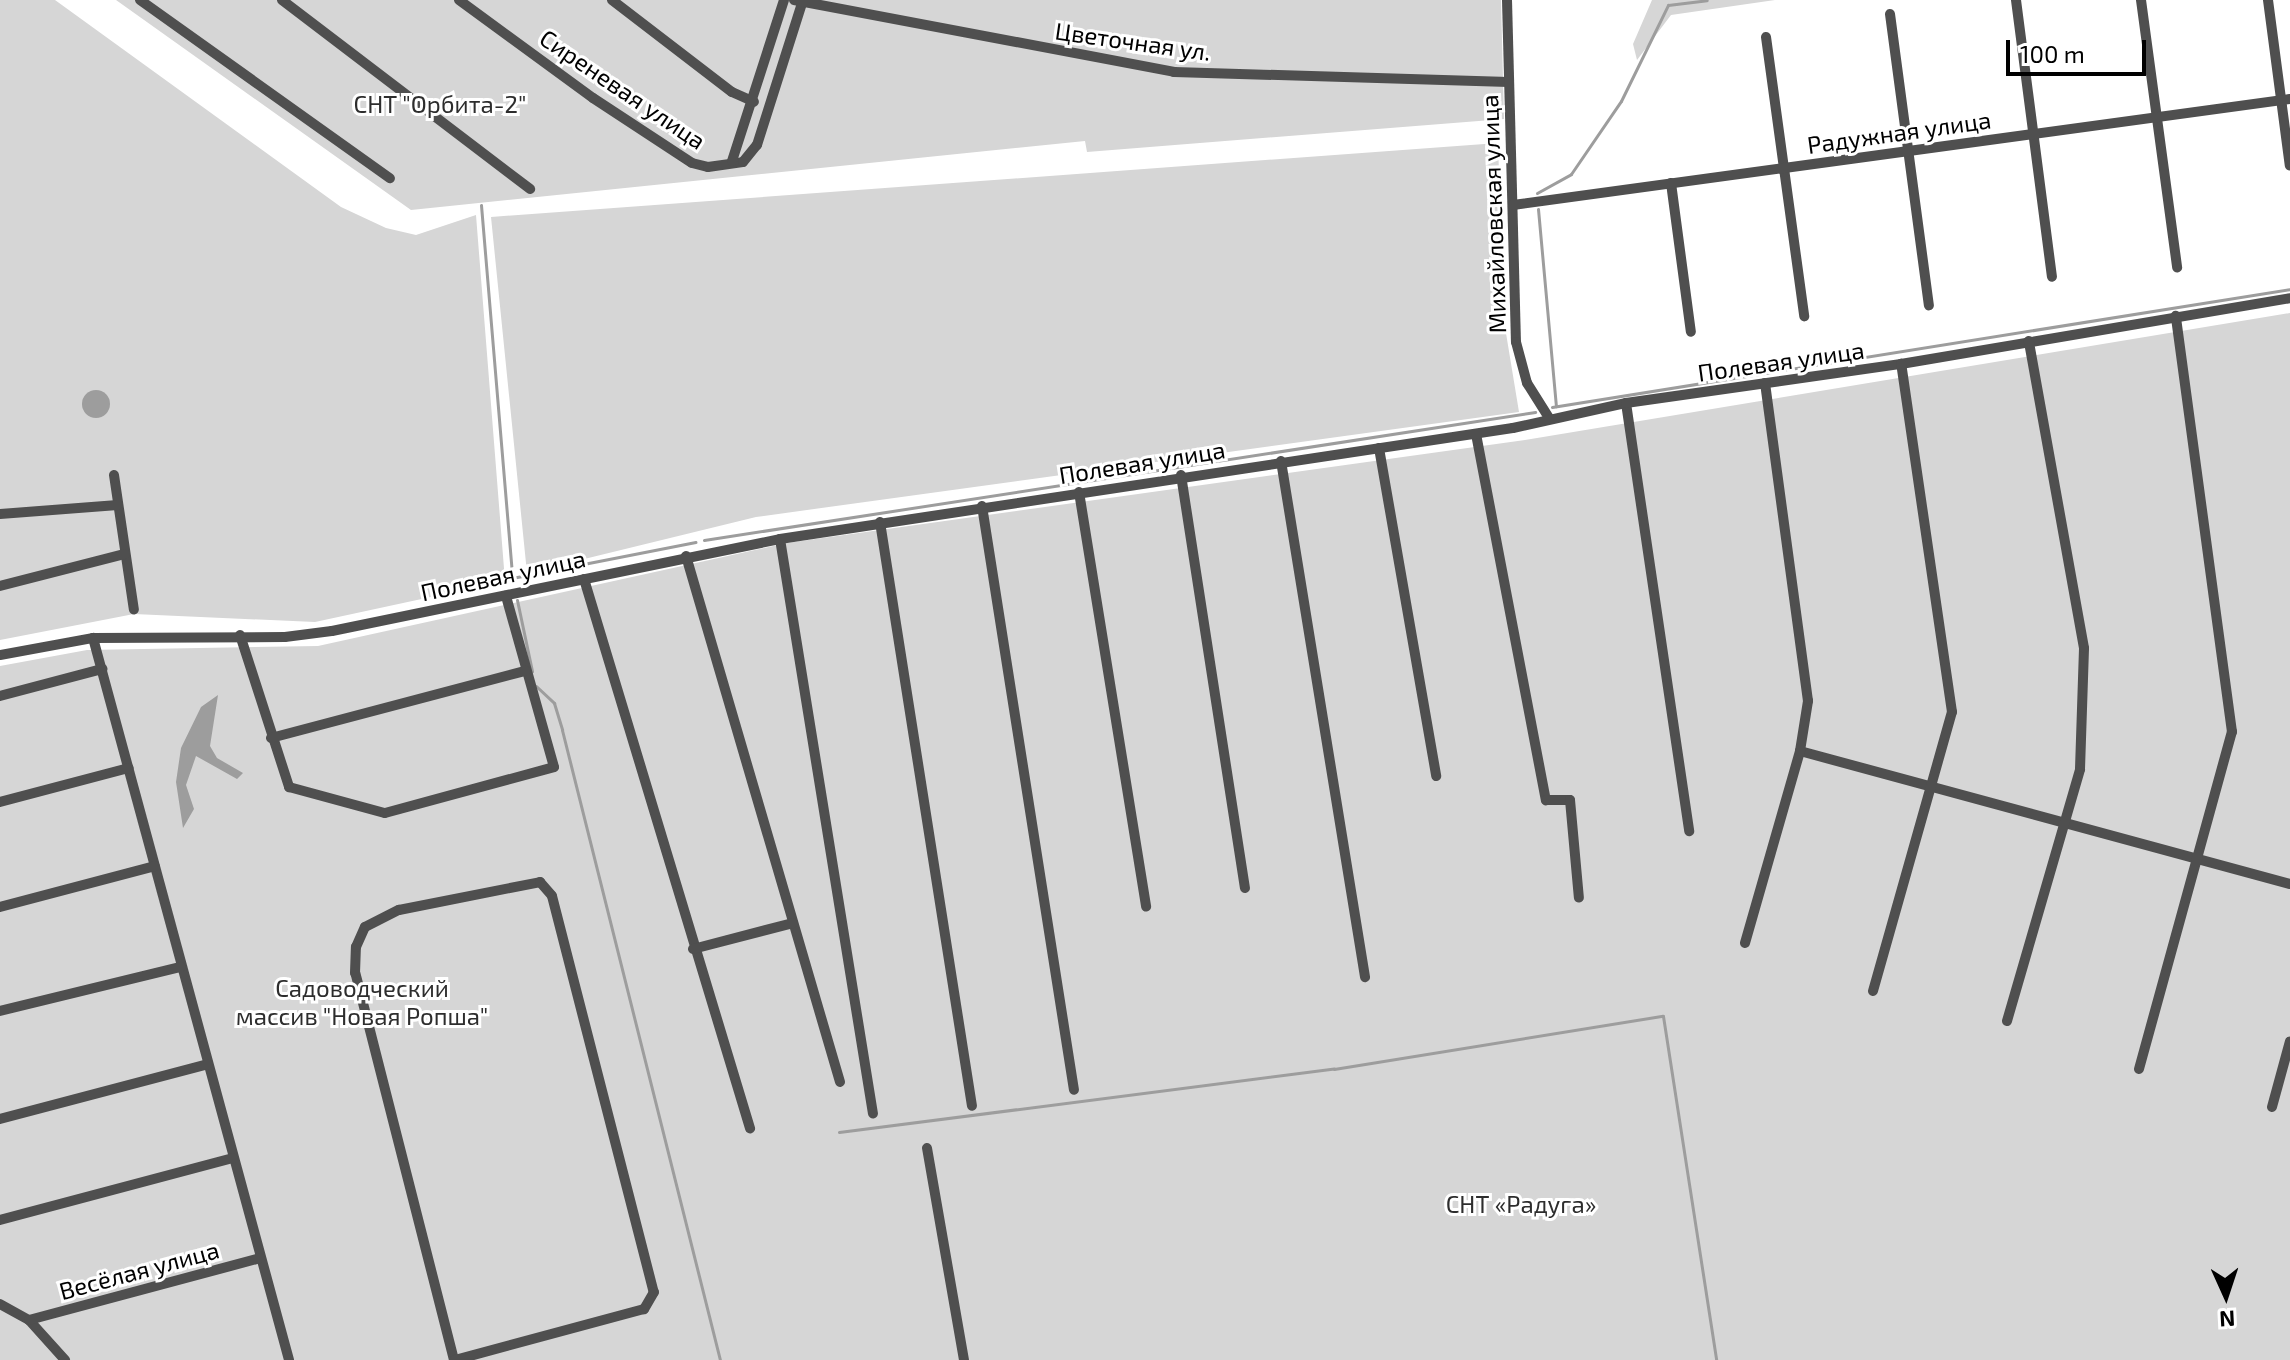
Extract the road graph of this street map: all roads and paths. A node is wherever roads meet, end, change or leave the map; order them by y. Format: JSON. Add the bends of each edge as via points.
{"nodes":[{"id":1,"x":140,"y":0,"type":"edge"},
{"id":2,"x":282,"y":0,"type":"edge"},
{"id":3,"x":459,"y":0,"type":"edge"},
{"id":4,"x":612,"y":0,"type":"edge"},
{"id":5,"x":784,"y":0,"type":"edge"},
{"id":6,"x":1507,"y":0,"type":"edge"},
{"id":7,"x":2016,"y":0,"type":"edge"},
{"id":8,"x":2141,"y":0,"type":"edge"},
{"id":9,"x":2268,"y":0,"type":"edge"},
{"id":10,"x":799,"y":1,"type":"edge"},
{"id":11,"x":1890,"y":14,"type":"dead end"},
{"id":12,"x":1766,"y":37,"type":"dead end"},
{"id":13,"x":1509,"y":82,"type":"junction"},
{"id":14,"x":2286,"y":100,"type":"edge"},
{"id":15,"x":754,"y":102,"type":"junction"},
{"id":16,"x":2157,"y":117,"type":"junction"},
{"id":17,"x":2033,"y":134,"type":"junction"},
{"id":18,"x":1908,"y":151,"type":"junction"},
{"id":19,"x":732,"y":161,"type":"junction"},
{"id":20,"x":2290,"y":166,"type":"edge"},
{"id":21,"x":1784,"y":168,"type":"junction"},
{"id":22,"x":390,"y":178,"type":"dead end"},
{"id":23,"x":1671,"y":183,"type":"junction"},
{"id":24,"x":530,"y":189,"type":"dead end"},
{"id":25,"x":1513,"y":205,"type":"junction"},
{"id":26,"x":2177,"y":268,"type":"dead end"},
{"id":27,"x":2052,"y":277,"type":"dead end"},
{"id":28,"x":2290,"y":298,"type":"edge"},
{"id":29,"x":1929,"y":305,"type":"dead end"},
{"id":30,"x":1804,"y":316,"type":"dead end"},
{"id":31,"x":2176,"y":316,"type":"junction"},
{"id":32,"x":1691,"y":332,"type":"dead end"},
{"id":33,"x":2029,"y":341,"type":"junction"},
{"id":34,"x":1901,"y":364,"type":"junction"},
{"id":35,"x":1765,"y":383,"type":"junction"},
{"id":36,"x":1626,"y":403,"type":"junction"},
{"id":37,"x":1549,"y":418,"type":"junction"},
{"id":38,"x":1476,"y":434,"type":"junction"},
{"id":39,"x":1379,"y":448,"type":"junction"},
{"id":40,"x":1281,"y":461,"type":"junction"},
{"id":41,"x":114,"y":475,"type":"dead end"},
{"id":42,"x":1181,"y":475,"type":"junction"},
{"id":43,"x":1079,"y":492,"type":"junction"},
{"id":44,"x":118,"y":505,"type":"junction"},
{"id":45,"x":982,"y":506,"type":"junction"},
{"id":46,"x":0,"y":514,"type":"edge"},
{"id":47,"x":880,"y":522,"type":"junction"},
{"id":48,"x":780,"y":539,"type":"junction"},
{"id":49,"x":125,"y":554,"type":"junction"},
{"id":50,"x":686,"y":556,"type":"junction"},
{"id":51,"x":584,"y":579,"type":"junction"},
{"id":52,"x":0,"y":586,"type":"edge"},
{"id":53,"x":506,"y":596,"type":"junction"},
{"id":54,"x":134,"y":610,"type":"dead end"},
{"id":55,"x":240,"y":635,"type":"junction"},
{"id":56,"x":93,"y":638,"type":"junction"},
{"id":57,"x":0,"y":655,"type":"edge"},
{"id":58,"x":102,"y":669,"type":"junction"},
{"id":59,"x":525,"y":671,"type":"junction"},
{"id":60,"x":0,"y":696,"type":"edge"},
{"id":61,"x":271,"y":738,"type":"junction"},
{"id":62,"x":1800,"y":751,"type":"junction"},
{"id":63,"x":129,"y":768,"type":"junction"},
{"id":64,"x":1436,"y":776,"type":"dead end"},
{"id":65,"x":1933,"y":784,"type":"junction"},
{"id":66,"x":0,"y":802,"type":"edge"},
{"id":67,"x":2064,"y":823,"type":"junction"},
{"id":68,"x":1689,"y":831,"type":"dead end"},
{"id":69,"x":2198,"y":859,"type":"junction"},
{"id":70,"x":155,"y":866,"type":"junction"},
{"id":71,"x":2290,"y":884,"type":"edge"},
{"id":72,"x":1245,"y":888,"type":"dead end"},
{"id":73,"x":1579,"y":898,"type":"dead end"},
{"id":74,"x":0,"y":907,"type":"edge"},
{"id":75,"x":1146,"y":907,"type":"dead end"},
{"id":76,"x":793,"y":923,"type":"junction"},
{"id":77,"x":1745,"y":943,"type":"dead end"},
{"id":78,"x":693,"y":949,"type":"junction"},
{"id":79,"x":181,"y":967,"type":"junction"},
{"id":80,"x":1365,"y":977,"type":"dead end"},
{"id":81,"x":1873,"y":991,"type":"dead end"},
{"id":82,"x":0,"y":1011,"type":"edge"},
{"id":83,"x":2007,"y":1021,"type":"dead end"},
{"id":84,"x":2290,"y":1041,"type":"edge"},
{"id":85,"x":208,"y":1064,"type":"junction"},
{"id":86,"x":2139,"y":1069,"type":"dead end"},
{"id":87,"x":840,"y":1082,"type":"dead end"},
{"id":88,"x":1074,"y":1090,"type":"dead end"},
{"id":89,"x":972,"y":1106,"type":"dead end"},
{"id":90,"x":2272,"y":1107,"type":"dead end"},
{"id":91,"x":873,"y":1114,"type":"dead end"},
{"id":92,"x":0,"y":1119,"type":"edge"},
{"id":93,"x":750,"y":1128,"type":"dead end"},
{"id":94,"x":927,"y":1148,"type":"dead end"},
{"id":95,"x":233,"y":1158,"type":"junction"},
{"id":96,"x":0,"y":1220,"type":"edge"},
{"id":97,"x":260,"y":1258,"type":"junction"},
{"id":98,"x":0,"y":1304,"type":"edge"},
{"id":99,"x":29,"y":1320,"type":"junction"},
{"id":100,"x":285,"y":1359,"type":"edge"},
{"id":101,"x":65,"y":1360,"type":"edge"},
{"id":102,"x":455,"y":1360,"type":"edge"},
{"id":103,"x":964,"y":1360,"type":"edge"}],
"edges":[{"from":1,"to":22,"type":"street"},
{"from":2,"to":24,"type":"street"},
{"from":3,"to":19,"type":"street","name":"Сиреневая улица","via":[[692,163],[708,167]]},
{"from":4,"to":15,"type":"street","via":[[732,92]]},
{"from":5,"to":15,"type":"street"},
{"from":6,"to":13,"type":"street","name":"Михайловская улица"},
{"from":7,"to":17,"type":"street"},
{"from":8,"to":16,"type":"street"},
{"from":9,"to":14,"type":"street"},
{"from":10,"to":13,"type":"street","name":"Цветочная ул.","via":[[1174,72]]},
{"from":10,"to":19,"type":"street","via":[[757,145],[743,162]]},
{"from":11,"to":18,"type":"street"},
{"from":12,"to":21,"type":"street"},
{"from":13,"to":25,"type":"street","name":"Михайловская улица"},
{"from":14,"to":16,"type":"street","name":"Радужная улица"},
{"from":14,"to":20,"type":"street"},
{"from":15,"to":19,"type":"street"},
{"from":16,"to":17,"type":"street","name":"Радужная улица"},
{"from":16,"to":26,"type":"street"},
{"from":17,"to":18,"type":"street","name":"Радужная улица"},
{"from":17,"to":27,"type":"street"},
{"from":18,"to":21,"type":"street","name":"Радужная улица"},
{"from":18,"to":29,"type":"street"},
{"from":21,"to":23,"type":"street","name":"Радужная улица"},
{"from":21,"to":30,"type":"street"},
{"from":23,"to":25,"type":"street","name":"Радужная улица"},
{"from":23,"to":32,"type":"street"},
{"from":25,"to":37,"type":"street","name":"Михайловская улица","via":[[1516,342],[1527,383]]},
{"from":28,"to":31,"type":"street","name":"Полевая улица"},
{"from":31,"to":33,"type":"street","name":"Полевая улица"},
{"from":31,"to":69,"type":"street","via":[[2232,732]]},
{"from":33,"to":34,"type":"street","name":"Полевая улица"},
{"from":33,"to":67,"type":"street","via":[[2084,648],[2080,769]]},
{"from":34,"to":35,"type":"street","name":"Полевая улица"},
{"from":34,"to":65,"type":"street","via":[[1952,712]]},
{"from":35,"to":36,"type":"street","name":"Полевая улица"},
{"from":35,"to":62,"type":"street","via":[[1807,686]]},
{"from":36,"to":37,"type":"street","name":"Полевая улица"},
{"from":36,"to":68,"type":"street"},
{"from":37,"to":38,"type":"street","name":"Полевая улица"},
{"from":38,"to":39,"type":"street","name":"Полевая улица"},
{"from":38,"to":73,"type":"street","via":[[1546,800],[1570,800]]},
{"from":39,"to":40,"type":"street","name":"Полевая улица"},
{"from":39,"to":64,"type":"street"},
{"from":40,"to":42,"type":"street","name":"Полевая улица"},
{"from":40,"to":80,"type":"street"},
{"from":41,"to":44,"type":"street"},
{"from":42,"to":43,"type":"street","name":"Полевая улица"},
{"from":42,"to":72,"type":"street"},
{"from":43,"to":45,"type":"street","name":"Полевая улица"},
{"from":43,"to":75,"type":"street"},
{"from":44,"to":46,"type":"street"},
{"from":44,"to":49,"type":"street"},
{"from":45,"to":47,"type":"street","name":"Полевая улица"},
{"from":45,"to":88,"type":"street"},
{"from":47,"to":48,"type":"street","name":"Полевая улица"},
{"from":47,"to":89,"type":"street"},
{"from":48,"to":50,"type":"street","name":"Полевая улица"},
{"from":48,"to":91,"type":"street"},
{"from":49,"to":52,"type":"street"},
{"from":49,"to":54,"type":"street"},
{"from":50,"to":51,"type":"street","name":"Полевая улица"},
{"from":50,"to":76,"type":"street"},
{"from":51,"to":53,"type":"street","name":"Полевая улица"},
{"from":51,"to":78,"type":"street"},
{"from":53,"to":55,"type":"street","name":"Полевая улица","via":[[332,631]]},
{"from":53,"to":59,"type":"street"},
{"from":55,"to":56,"type":"street","name":"Полевая улица"},
{"from":55,"to":61,"type":"street"},
{"from":56,"to":57,"type":"street","name":"Полевая улица"},
{"from":56,"to":58,"type":"street"},
{"from":58,"to":60,"type":"street"},
{"from":58,"to":63,"type":"street"},
{"from":59,"to":61,"type":"street"},
{"from":59,"to":61,"type":"street","via":[[554,767],[385,813],[289,787]]},
{"from":62,"to":65,"type":"street"},
{"from":62,"to":77,"type":"street"},
{"from":63,"to":66,"type":"street"},
{"from":63,"to":70,"type":"street"},
{"from":65,"to":67,"type":"street"},
{"from":65,"to":81,"type":"street"},
{"from":67,"to":69,"type":"street"},
{"from":67,"to":83,"type":"street"},
{"from":69,"to":71,"type":"street"},
{"from":69,"to":86,"type":"street"},
{"from":70,"to":74,"type":"street"},
{"from":70,"to":79,"type":"street"},
{"from":76,"to":78,"type":"street"},
{"from":76,"to":87,"type":"street"},
{"from":78,"to":93,"type":"street"},
{"from":79,"to":82,"type":"street"},
{"from":79,"to":85,"type":"street"},
{"from":84,"to":90,"type":"street"},
{"from":85,"to":92,"type":"street"},
{"from":85,"to":95,"type":"street"},
{"from":94,"to":103,"type":"street"},
{"from":95,"to":96,"type":"street"},
{"from":95,"to":97,"type":"street"},
{"from":97,"to":99,"type":"street","name":"Весёлая улица"},
{"from":97,"to":100,"type":"street"},
{"from":98,"to":99,"type":"street"},
{"from":99,"to":101,"type":"street"},
{"from":102,"to":102,"type":"street","via":[[644,1309],[654,1292],[552,896],[540,882],[399,910],[365,927],[356,947],[355,973]]}]}
